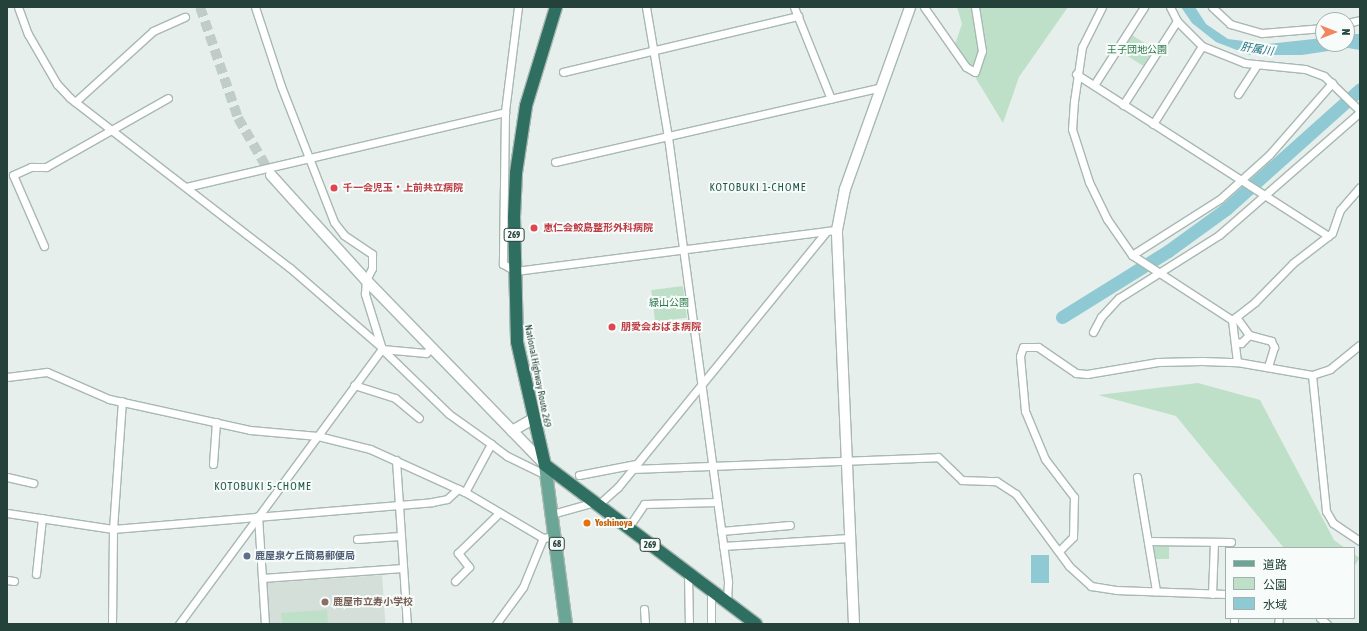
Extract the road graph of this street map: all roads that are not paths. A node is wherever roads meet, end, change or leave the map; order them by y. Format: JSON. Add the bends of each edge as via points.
{"nodes":[{"id":1,"x":18,"y":7,"type":"edge"},
{"id":2,"x":255,"y":7,"type":"edge"},
{"id":3,"x":518,"y":7,"type":"edge"},
{"id":4,"x":556,"y":7,"type":"edge"},
{"id":5,"x":646,"y":7,"type":"edge"},
{"id":6,"x":794,"y":7,"type":"edge"},
{"id":7,"x":910,"y":7,"type":"edge"},
{"id":8,"x":924,"y":7,"type":"edge"},
{"id":9,"x":975,"y":7,"type":"edge"},
{"id":10,"x":1102,"y":7,"type":"edge"},
{"id":11,"x":1144,"y":7,"type":"edge"},
{"id":12,"x":1170,"y":7,"type":"edge"},
{"id":13,"x":1212,"y":7,"type":"edge"},
{"id":14,"x":798,"y":16,"type":"junction"},
{"id":15,"x":185,"y":17,"type":"dead end"},
{"id":16,"x":1177,"y":20,"type":"junction"},
{"id":17,"x":1315,"y":29,"type":"edge"},
{"id":18,"x":1202,"y":46,"type":"junction"},
{"id":19,"x":653,"y":50,"type":"junction"},
{"id":20,"x":1257,"y":66,"type":"junction"},
{"id":21,"x":564,"y":72,"type":"dead end"},
{"id":22,"x":1076,"y":74,"type":"junction"},
{"id":23,"x":1334,"y":84,"type":"junction"},
{"id":24,"x":1094,"y":85,"type":"junction"},
{"id":25,"x":882,"y":87,"type":"junction"},
{"id":26,"x":1238,"y":94,"type":"dead end"},
{"id":27,"x":168,"y":98,"type":"dead end"},
{"id":28,"x":831,"y":99,"type":"junction"},
{"id":29,"x":75,"y":102,"type":"junction"},
{"id":30,"x":1123,"y":104,"type":"junction"},
{"id":31,"x":1360,"y":111,"type":"edge"},
{"id":32,"x":505,"y":112,"type":"junction"},
{"id":33,"x":1153,"y":124,"type":"junction"},
{"id":34,"x":111,"y":130,"type":"junction"},
{"id":35,"x":668,"y":137,"type":"junction"},
{"id":36,"x":310,"y":158,"type":"junction"},
{"id":37,"x":555,"y":162,"type":"dead end"},
{"id":38,"x":271,"y":175,"type":"tunnel mouth"},
{"id":39,"x":1240,"y":181,"type":"junction"},
{"id":40,"x":1360,"y":187,"type":"edge"},
{"id":41,"x":186,"y":188,"type":"junction"},
{"id":42,"x":1264,"y":197,"type":"junction"},
{"id":43,"x":832,"y":230,"type":"junction"},
{"id":44,"x":1328,"y":236,"type":"junction"},
{"id":45,"x":44,"y":246,"type":"dead end"},
{"id":46,"x":682,"y":247,"type":"junction"},
{"id":47,"x":1132,"y":256,"type":"junction"},
{"id":48,"x":515,"y":271,"type":"junction"},
{"id":49,"x":1160,"y":273,"type":"junction"},
{"id":50,"x":366,"y":280,"type":"junction"},
{"id":51,"x":1234,"y":319,"type":"junction"},
{"id":52,"x":1093,"y":332,"type":"dead end"},
{"id":53,"x":1250,"y":335,"type":"junction"},
{"id":54,"x":1235,"y":342,"type":"junction"},
{"id":55,"x":1360,"y":345,"type":"edge"},
{"id":56,"x":381,"y":347,"type":"junction"},
{"id":57,"x":431,"y":348,"type":"junction"},
{"id":58,"x":1237,"y":362,"type":"junction"},
{"id":59,"x":1268,"y":367,"type":"junction"},
{"id":60,"x":1312,"y":375,"type":"junction"},
{"id":61,"x":7,"y":376,"type":"edge"},
{"id":62,"x":354,"y":385,"type":"junction"},
{"id":63,"x":700,"y":386,"type":"junction"},
{"id":64,"x":122,"y":401,"type":"junction"},
{"id":65,"x":419,"y":418,"type":"dead end"},
{"id":66,"x":533,"y":419,"type":"junction"},
{"id":67,"x":216,"y":422,"type":"junction"},
{"id":68,"x":512,"y":431,"type":"junction"},
{"id":69,"x":318,"y":436,"type":"junction"},
{"id":70,"x":491,"y":444,"type":"junction"},
{"id":71,"x":396,"y":460,"type":"junction"},
{"id":72,"x":846,"y":460,"type":"junction"},
{"id":73,"x":213,"y":464,"type":"dead end"},
{"id":74,"x":712,"y":465,"type":"junction"},
{"id":75,"x":634,"y":467,"type":"junction"},
{"id":76,"x":546,"y":470,"type":"junction"},
{"id":77,"x":579,"y":475,"type":"dead end"},
{"id":78,"x":7,"y":477,"type":"edge"},
{"id":79,"x":1137,"y":477,"type":"dead end"},
{"id":80,"x":33,"y":482,"type":"dead end"},
{"id":81,"x":458,"y":489,"type":"junction"},
{"id":82,"x":466,"y":492,"type":"junction"},
{"id":83,"x":717,"y":502,"type":"junction"},
{"id":84,"x":597,"y":504,"type":"junction"},
{"id":85,"x":398,"y":506,"type":"junction"},
{"id":86,"x":7,"y":513,"type":"edge"},
{"id":87,"x":499,"y":513,"type":"junction"},
{"id":88,"x":552,"y":514,"type":"junction"},
{"id":89,"x":258,"y":516,"type":"junction"},
{"id":90,"x":42,"y":518,"type":"junction"},
{"id":91,"x":790,"y":525,"type":"dead end"},
{"id":92,"x":628,"y":528,"type":"junction"},
{"id":93,"x":113,"y":529,"type":"junction"},
{"id":94,"x":721,"y":531,"type":"junction"},
{"id":95,"x":400,"y":536,"type":"junction"},
{"id":96,"x":556,"y":536,"type":"junction"},
{"id":97,"x":543,"y":538,"type":"junction"},
{"id":98,"x":849,"y":538,"type":"junction"},
{"id":99,"x":357,"y":539,"type":"dead end"},
{"id":100,"x":1148,"y":541,"type":"junction"},
{"id":101,"x":1360,"y":541,"type":"edge"},
{"id":102,"x":1214,"y":542,"type":"junction"},
{"id":103,"x":1231,"y":542,"type":"dead end"},
{"id":104,"x":723,"y":546,"type":"junction"},
{"id":105,"x":1060,"y":550,"type":"junction"},
{"id":106,"x":403,"y":568,"type":"junction"},
{"id":107,"x":36,"y":574,"type":"dead end"},
{"id":108,"x":688,"y":574,"type":"junction"},
{"id":109,"x":262,"y":578,"type":"junction"},
{"id":110,"x":455,"y":581,"type":"dead end"},
{"id":111,"x":711,"y":590,"type":"junction"},
{"id":112,"x":1156,"y":591,"type":"junction"},
{"id":113,"x":1212,"y":594,"type":"junction"},
{"id":114,"x":1225,"y":594,"type":"edge"},
{"id":115,"x":727,"y":602,"type":"junction"},
{"id":116,"x":644,"y":609,"type":"dead end"},
{"id":117,"x":112,"y":624,"type":"edge"},
{"id":118,"x":179,"y":624,"type":"edge"},
{"id":119,"x":266,"y":624,"type":"edge"},
{"id":120,"x":407,"y":624,"type":"edge"},
{"id":121,"x":496,"y":624,"type":"edge"},
{"id":122,"x":566,"y":624,"type":"edge"},
{"id":123,"x":645,"y":624,"type":"edge"},
{"id":124,"x":689,"y":624,"type":"edge"},
{"id":125,"x":711,"y":624,"type":"edge"},
{"id":126,"x":756,"y":624,"type":"edge"},
{"id":127,"x":854,"y":624,"type":"edge"}],
"edges":[{"from":1,"to":29,"type":"street","via":[[28,34],[57,84]]},
{"from":2,"to":36,"type":"street","via":[[281,86]]},
{"from":3,"to":32,"type":"street"},
{"from":4,"to":48,"type":"highway","name":"National Highway Route 269","number":"269","via":[[533,73],[519,148],[514,217]]},
{"from":5,"to":19,"type":"street"},
{"from":6,"to":14,"type":"street"},
{"from":7,"to":25,"type":"street"},
{"from":8,"to":9,"type":"street","via":[[966,67],[975,72],[982,51]]},
{"from":10,"to":22,"type":"street","via":[[1082,47]]},
{"from":11,"to":24,"type":"street"},
{"from":12,"to":16,"type":"street"},
{"from":13,"to":17,"type":"street","via":[[1230,24],[1262,33]]},
{"from":14,"to":19,"type":"street"},
{"from":14,"to":28,"type":"street"},
{"from":15,"to":29,"type":"street","via":[[153,31]]},
{"from":16,"to":18,"type":"street"},
{"from":16,"to":30,"type":"street"},
{"from":18,"to":20,"type":"street","via":[[1224,57]]},
{"from":18,"to":33,"type":"street"},
{"from":19,"to":21,"type":"street"},
{"from":19,"to":35,"type":"street"},
{"from":20,"to":23,"type":"street","via":[[1305,69],[1324,76]]},
{"from":20,"to":26,"type":"street"},
{"from":22,"to":24,"type":"street"},
{"from":22,"to":47,"type":"street","via":[[1072,129],[1082,162],[1097,200]]},
{"from":23,"to":31,"type":"street"},
{"from":23,"to":39,"type":"street","via":[[1269,155]]},
{"from":24,"to":30,"type":"street"},
{"from":25,"to":28,"type":"street"},
{"from":25,"to":43,"type":"street"},
{"from":27,"to":34,"type":"street"},
{"from":28,"to":35,"type":"street"},
{"from":29,"to":34,"type":"street"},
{"from":30,"to":33,"type":"street"},
{"from":31,"to":42,"type":"street"},
{"from":32,"to":36,"type":"street"},
{"from":32,"to":48,"type":"street","via":[[503,264]]},
{"from":33,"to":39,"type":"street"},
{"from":34,"to":41,"type":"street"},
{"from":34,"to":45,"type":"street","via":[[46,167],[31,167],[13,175]]},
{"from":35,"to":37,"type":"street"},
{"from":35,"to":46,"type":"street"},
{"from":36,"to":41,"type":"street"},
{"from":36,"to":50,"type":"street","via":[[334,222],[344,235],[372,254],[372,268]]},
{"from":38,"to":50,"type":"street"},
{"from":39,"to":42,"type":"street"},
{"from":39,"to":47,"type":"street","via":[[1191,219]]},
{"from":40,"to":44,"type":"street","via":[[1348,197],[1340,210],[1336,225]]},
{"from":41,"to":56,"type":"street","via":[[290,268]]},
{"from":42,"to":44,"type":"street"},
{"from":42,"to":49,"type":"street","via":[[1219,235]]},
{"from":43,"to":46,"type":"street"},
{"from":43,"to":63,"type":"street"},
{"from":43,"to":72,"type":"street"},
{"from":44,"to":51,"type":"street","via":[[1293,263],[1256,302]]},
{"from":46,"to":48,"type":"street"},
{"from":46,"to":63,"type":"street"},
{"from":47,"to":49,"type":"street"},
{"from":48,"to":66,"type":"highway","name":"National Highway Route 269","number":"269","via":[[517,342]]},
{"from":49,"to":51,"type":"street"},
{"from":49,"to":52,"type":"street","via":[[1119,298],[1101,316]]},
{"from":50,"to":56,"type":"street","via":[[365,294]]},
{"from":50,"to":57,"type":"street"},
{"from":51,"to":53,"type":"street"},
{"from":51,"to":54,"type":"street"},
{"from":53,"to":54,"type":"street","via":[[1241,343]]},
{"from":53,"to":59,"type":"street","via":[[1271,341],[1274,347]]},
{"from":54,"to":58,"type":"street"},
{"from":55,"to":60,"type":"street","via":[[1330,369]]},
{"from":56,"to":57,"type":"street","via":[[426,353]]},
{"from":56,"to":62,"type":"street"},
{"from":56,"to":70,"type":"street","via":[[449,414]]},
{"from":57,"to":68,"type":"street"},
{"from":58,"to":59,"type":"street"},
{"from":58,"to":105,"type":"street","via":[[1158,362],[1087,374],[1072,370],[1041,349],[1023,347],[1020,356],[1024,411],[1045,459],[1074,497],[1073,537]]},
{"from":59,"to":60,"type":"street"},
{"from":60,"to":101,"type":"street","via":[[1326,512],[1333,523]]},
{"from":61,"to":64,"type":"street","via":[[47,372],[90,393]]},
{"from":62,"to":65,"type":"street","via":[[395,398]]},
{"from":62,"to":69,"type":"street"},
{"from":63,"to":74,"type":"street"},
{"from":63,"to":75,"type":"street"},
{"from":64,"to":67,"type":"street"},
{"from":64,"to":93,"type":"street"},
{"from":66,"to":68,"type":"street"},
{"from":66,"to":76,"type":"highway","name":"National Highway Route 269","number":"269"},
{"from":67,"to":69,"type":"street","via":[[250,430]]},
{"from":67,"to":73,"type":"street"},
{"from":68,"to":76,"type":"street"},
{"from":69,"to":71,"type":"street","via":[[370,448]]},
{"from":69,"to":89,"type":"street"},
{"from":70,"to":76,"type":"street","via":[[508,456]]},
{"from":70,"to":82,"type":"street"},
{"from":71,"to":81,"type":"street"},
{"from":71,"to":85,"type":"street"},
{"from":72,"to":74,"type":"street"},
{"from":72,"to":98,"type":"street"},
{"from":72,"to":105,"type":"street","via":[[938,457],[962,480],[996,481],[1006,485]]},
{"from":74,"to":75,"type":"street"},
{"from":74,"to":83,"type":"street"},
{"from":75,"to":77,"type":"street"},
{"from":75,"to":84,"type":"street"},
{"from":76,"to":84,"type":"highway","number":"269"},
{"from":76,"to":88,"type":"main road","number":"68"},
{"from":78,"to":80,"type":"street"},
{"from":79,"to":100,"type":"street"},
{"from":81,"to":82,"type":"street"},
{"from":81,"to":85,"type":"street","via":[[440,501]]},
{"from":82,"to":87,"type":"street"},
{"from":83,"to":92,"type":"street","via":[[644,504]]},
{"from":83,"to":94,"type":"street"},
{"from":84,"to":88,"type":"street"},
{"from":84,"to":92,"type":"highway","number":"269"},
{"from":85,"to":89,"type":"street"},
{"from":85,"to":95,"type":"street"},
{"from":86,"to":90,"type":"street"},
{"from":87,"to":97,"type":"street"},
{"from":87,"to":110,"type":"street","via":[[458,553],[469,567]]},
{"from":88,"to":96,"type":"main road","number":"68"},
{"from":89,"to":93,"type":"street"},
{"from":89,"to":109,"type":"street"},
{"from":89,"to":118,"type":"street"},
{"from":90,"to":93,"type":"street"},
{"from":90,"to":107,"type":"street"},
{"from":91,"to":94,"type":"street"},
{"from":92,"to":108,"type":"highway","number":"269"},
{"from":93,"to":117,"type":"street"},
{"from":94,"to":104,"type":"street"},
{"from":95,"to":99,"type":"street"},
{"from":95,"to":106,"type":"street"},
{"from":96,"to":97,"type":"street"},
{"from":96,"to":122,"type":"main road","number":"68"},
{"from":97,"to":121,"type":"street","via":[[523,587]]},
{"from":98,"to":104,"type":"street"},
{"from":98,"to":127,"type":"street"},
{"from":100,"to":102,"type":"street"},
{"from":100,"to":112,"type":"street"},
{"from":102,"to":103,"type":"street"},
{"from":102,"to":113,"type":"street"},
{"from":104,"to":115,"type":"street","via":[[728,582]]},
{"from":105,"to":112,"type":"street","via":[[1069,566],[1091,586]]},
{"from":106,"to":109,"type":"street"},
{"from":106,"to":120,"type":"street"},
{"from":108,"to":111,"type":"highway","number":"269"},
{"from":108,"to":124,"type":"street"},
{"from":109,"to":119,"type":"street"},
{"from":111,"to":115,"type":"highway","number":"269"},
{"from":111,"to":125,"type":"street"},
{"from":112,"to":113,"type":"street"},
{"from":113,"to":114,"type":"street"},
{"from":115,"to":126,"type":"highway","number":"269"},
{"from":116,"to":123,"type":"street"}]}
